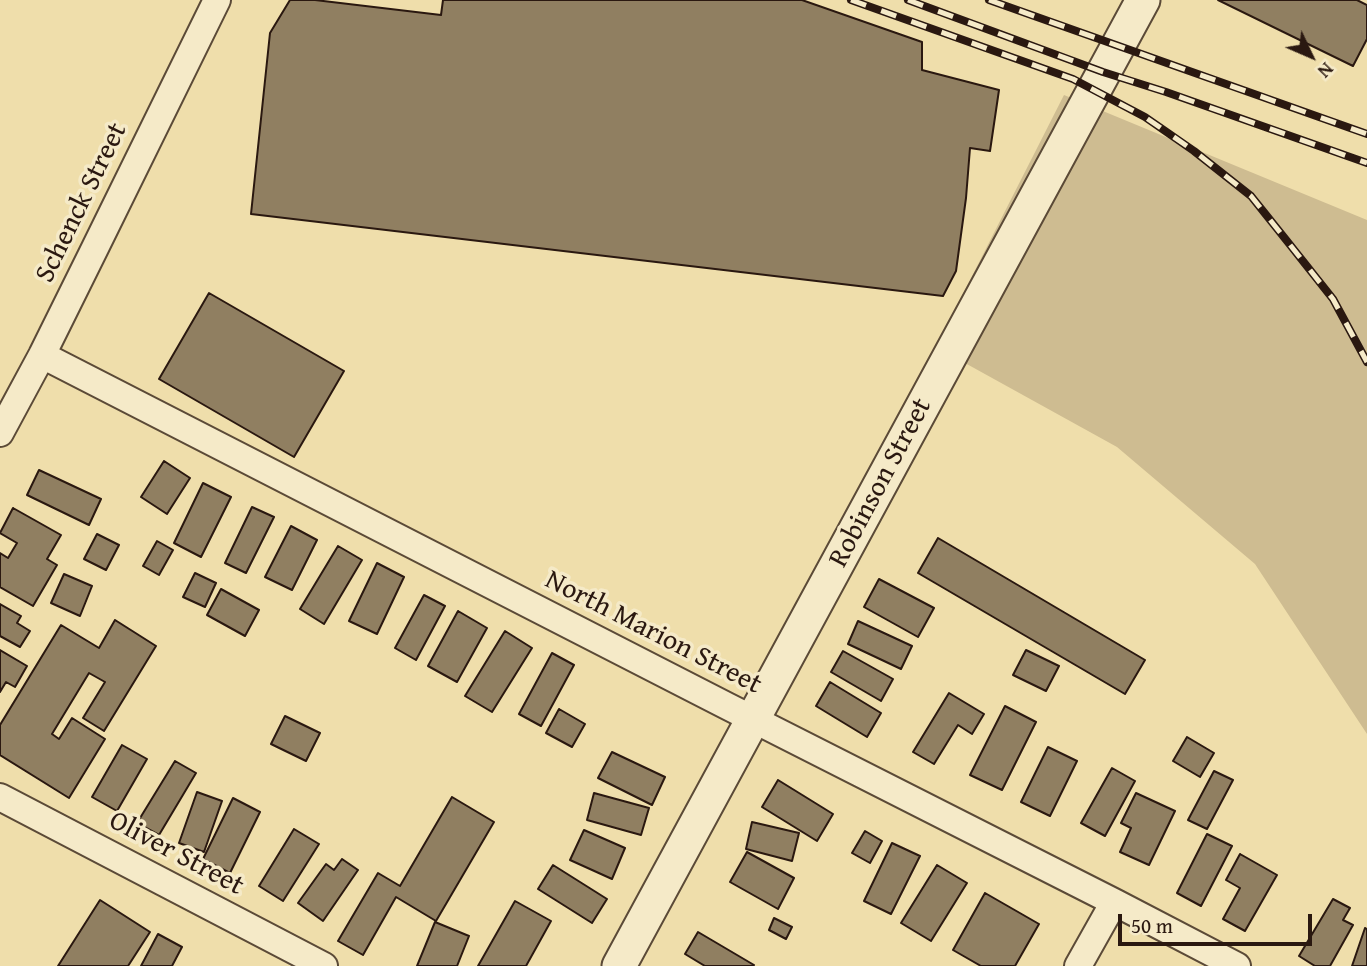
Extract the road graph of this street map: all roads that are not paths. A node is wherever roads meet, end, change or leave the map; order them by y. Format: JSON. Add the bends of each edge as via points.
{"nodes":[{"id":1,"x":217,"y":0,"type":"edge"},
{"id":2,"x":1143,"y":0,"type":"edge"},
{"id":3,"x":42,"y":355,"type":"junction"},
{"id":4,"x":0,"y":433,"type":"edge"},
{"id":5,"x":753,"y":720,"type":"junction"},
{"id":6,"x":0,"y":797,"type":"edge"},
{"id":7,"x":1114,"y":902,"type":"junction"},
{"id":8,"x":324,"y":966,"type":"edge"},
{"id":9,"x":619,"y":966,"type":"edge"},
{"id":10,"x":1079,"y":966,"type":"edge"},
{"id":11,"x":1237,"y":966,"type":"edge"}],
"edges":[{"from":1,"to":3,"type":"street","name":"Schenck Street"},
{"from":2,"to":5,"type":"street","name":"Robinson Street"},
{"from":3,"to":4,"type":"street","name":"Schenck Street"},
{"from":3,"to":5,"type":"street","name":"North Marion Street"},
{"from":5,"to":7,"type":"street","name":"North Marion Street"},
{"from":5,"to":9,"type":"street","name":"Robinson Street"},
{"from":6,"to":8,"type":"street","name":"Oliver Street"},
{"from":7,"to":10,"type":"street"},
{"from":7,"to":11,"type":"street","name":"North Marion Street"}]}
